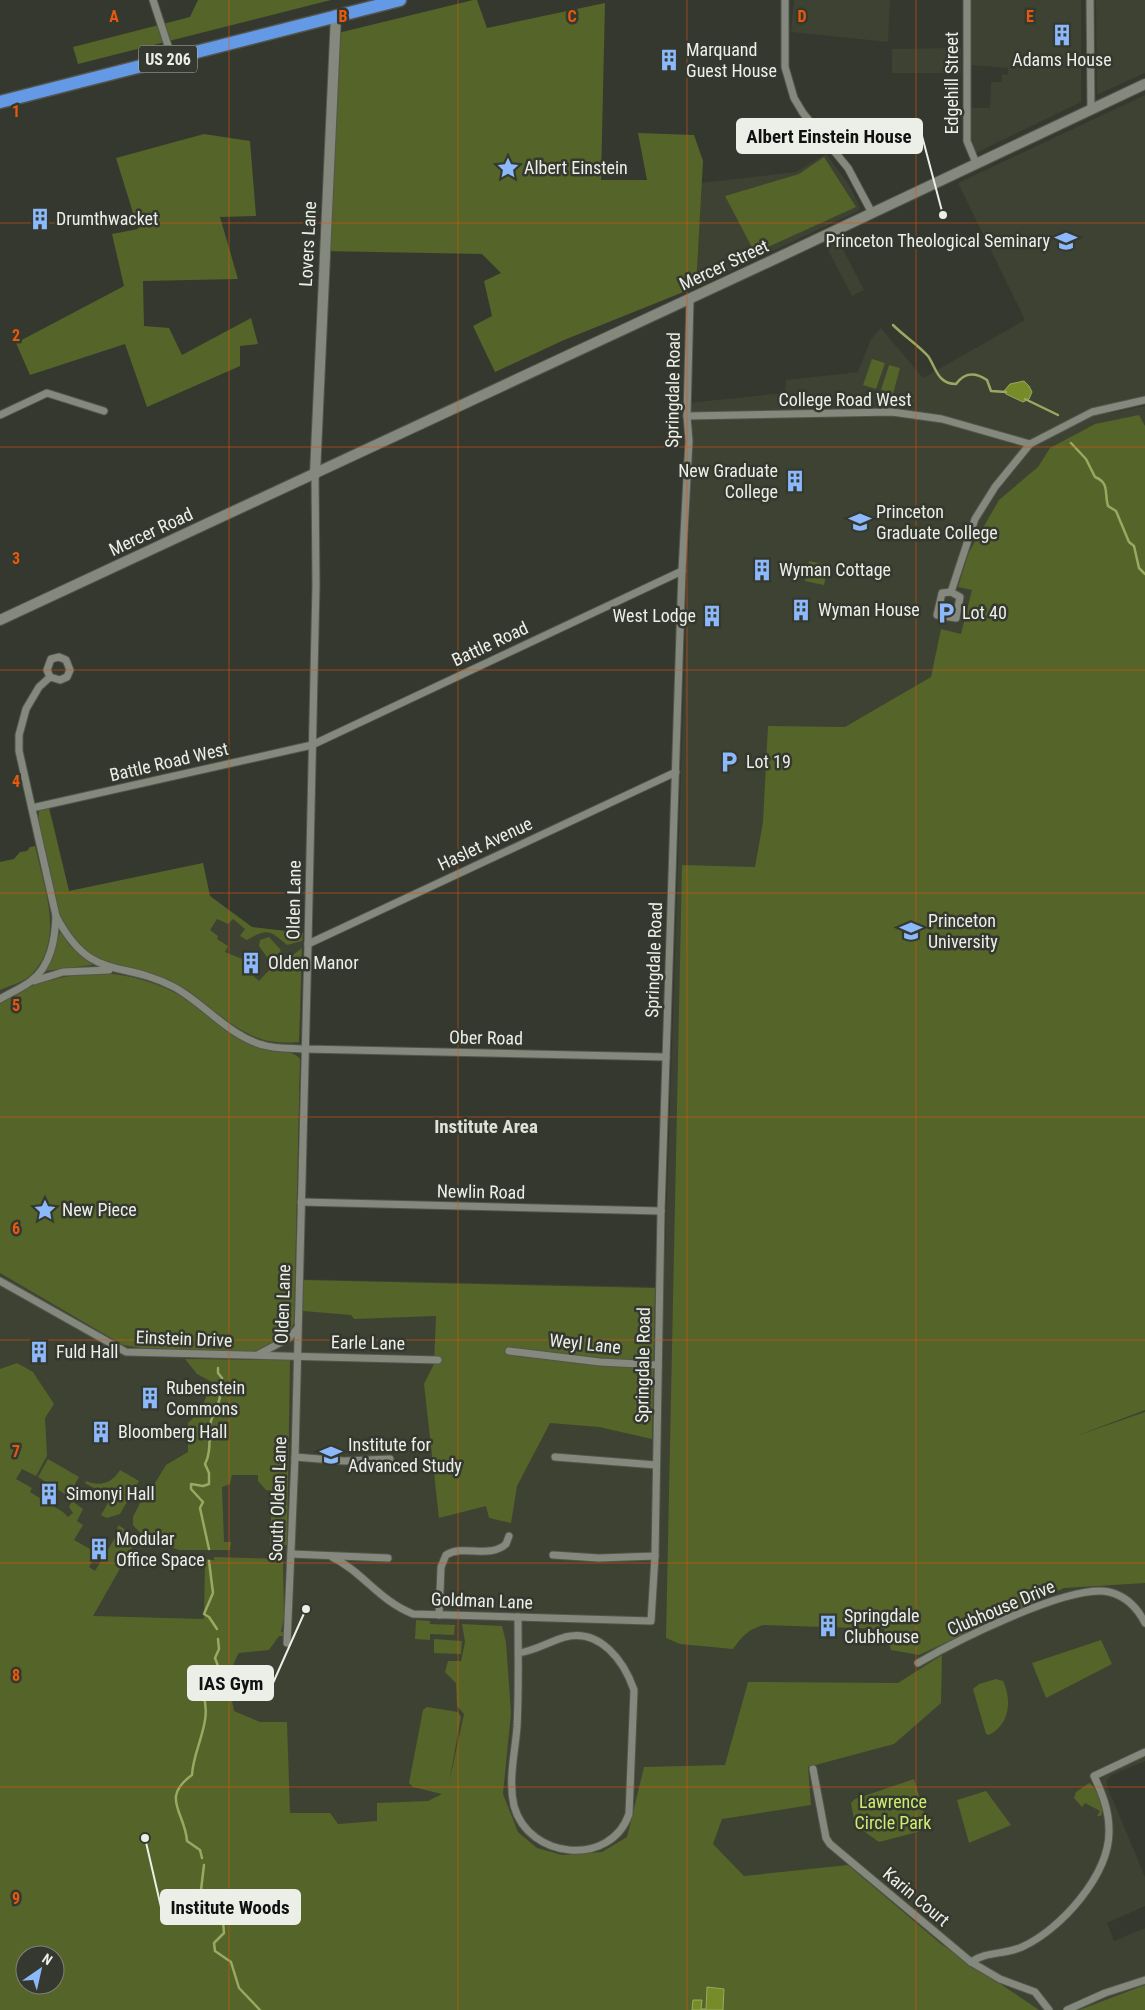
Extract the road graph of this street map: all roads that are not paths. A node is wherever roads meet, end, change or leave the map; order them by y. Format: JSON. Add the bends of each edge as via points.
{"nodes":[{"id":1,"x":153,"y":0,"type":"edge"},
{"id":2,"x":400,"y":0,"type":"edge"},
{"id":3,"x":785,"y":0,"type":"edge"},
{"id":4,"x":967,"y":0,"type":"edge"},
{"id":5,"x":1090,"y":0,"type":"edge"},
{"id":6,"x":336,"y":15,"type":"junction"},
{"id":7,"x":172,"y":58,"type":"junction"},
{"id":8,"x":1145,"y":84,"type":"edge"},
{"id":9,"x":0,"y":102,"type":"edge"},
{"id":10,"x":1091,"y":110,"type":"junction"},
{"id":11,"x":976,"y":163,"type":"junction"},
{"id":12,"x":872,"y":213,"type":"junction"},
{"id":13,"x":690,"y":299,"type":"junction"},
{"id":14,"x":1145,"y":400,"type":"edge"},
{"id":15,"x":104,"y":411,"type":"dead end"},
{"id":16,"x":0,"y":415,"type":"edge"},
{"id":17,"x":687,"y":416,"type":"junction"},
{"id":18,"x":1030,"y":444,"type":"junction"},
{"id":19,"x":315,"y":474,"type":"junction"},
{"id":20,"x":682,"y":571,"type":"junction"},
{"id":21,"x":951,"y":592,"type":"dead end"},
{"id":22,"x":0,"y":620,"type":"edge"},
{"id":23,"x":50,"y":677,"type":"dead end"},
{"id":24,"x":312,"y":745,"type":"junction"},
{"id":25,"x":676,"y":772,"type":"junction"},
{"id":26,"x":32,"y":808,"type":"junction"},
{"id":27,"x":56,"y":916,"type":"junction"},
{"id":28,"x":308,"y":944,"type":"junction"},
{"id":29,"x":122,"y":971,"type":"junction"},
{"id":30,"x":31,"y":982,"type":"junction"},
{"id":31,"x":0,"y":999,"type":"edge"},
{"id":32,"x":305,"y":1049,"type":"junction"},
{"id":33,"x":666,"y":1057,"type":"junction"},
{"id":34,"x":302,"y":1202,"type":"junction"},
{"id":35,"x":661,"y":1211,"type":"junction"},
{"id":36,"x":0,"y":1281,"type":"edge"},
{"id":37,"x":297,"y":1329,"type":"junction"},
{"id":38,"x":509,"y":1351,"type":"dead end"},
{"id":39,"x":254,"y":1356,"type":"junction"},
{"id":40,"x":297,"y":1356,"type":"junction"},
{"id":41,"x":438,"y":1360,"type":"dead end"},
{"id":42,"x":658,"y":1365,"type":"junction"},
{"id":43,"x":555,"y":1457,"type":"dead end"},
{"id":44,"x":295,"y":1458,"type":"junction"},
{"id":45,"x":390,"y":1459,"type":"dead end"},
{"id":46,"x":656,"y":1465,"type":"junction"},
{"id":47,"x":509,"y":1536,"type":"dead end"},
{"id":48,"x":291,"y":1554,"type":"junction"},
{"id":49,"x":553,"y":1555,"type":"dead end"},
{"id":50,"x":654,"y":1556,"type":"junction"},
{"id":51,"x":332,"y":1557,"type":"junction"},
{"id":52,"x":388,"y":1558,"type":"dead end"},
{"id":53,"x":439,"y":1616,"type":"junction"},
{"id":54,"x":518,"y":1617,"type":"junction"},
{"id":55,"x":651,"y":1622,"type":"joint"},
{"id":56,"x":1145,"y":1624,"type":"edge"},
{"id":57,"x":287,"y":1643,"type":"dead end"},
{"id":58,"x":518,"y":1654,"type":"junction"},
{"id":59,"x":918,"y":1663,"type":"dead end"},
{"id":60,"x":1145,"y":1752,"type":"edge"},
{"id":61,"x":812,"y":1769,"type":"dead end"},
{"id":62,"x":972,"y":1962,"type":"junction"},
{"id":63,"x":1145,"y":1980,"type":"edge"},
{"id":64,"x":1049,"y":2010,"type":"edge"},
{"id":65,"x":1067,"y":2010,"type":"edge"}],
"edges":[{"from":1,"to":7,"type":"street"},
{"from":2,"to":6,"type":"highway","number":"US 206"},
{"from":3,"to":12,"type":"street","via":[[785,67],[794,98],[802,114],[848,168]]},
{"from":4,"to":11,"type":"street","name":"Edgehill Street","via":[[967,141]]},
{"from":5,"to":10,"type":"street"},
{"from":6,"to":7,"type":"highway","number":"US 206"},
{"from":6,"to":19,"type":"main road","name":"Lovers Lane"},
{"from":7,"to":9,"type":"highway","number":"US 206"},
{"from":8,"to":10,"type":"main road","name":"Mercer Street"},
{"from":10,"to":11,"type":"main road","name":"Mercer Street"},
{"from":11,"to":12,"type":"main road","name":"Mercer Street"},
{"from":12,"to":13,"type":"main road","name":"Mercer Street"},
{"from":13,"to":17,"type":"street","name":"Springdale Road"},
{"from":13,"to":19,"type":"main road","name":"Mercer Street"},
{"from":14,"to":18,"type":"street","via":[[1092,412]]},
{"from":15,"to":16,"type":"street","via":[[47,393]]},
{"from":17,"to":18,"type":"street","name":"College Road West","via":[[892,412],[942,419]]},
{"from":17,"to":20,"type":"street","name":"Springdale Road","via":[[689,442]]},
{"from":18,"to":21,"type":"street","via":[[995,487],[975,519]]},
{"from":19,"to":22,"type":"main road","name":"Mercer Road"},
{"from":19,"to":24,"type":"street","name":"Olden Lane"},
{"from":20,"to":24,"type":"street","name":"Battle Road"},
{"from":20,"to":25,"type":"street","name":"Springdale Road"},
{"from":23,"to":26,"type":"street","via":[[28,704],[20,735],[19,751]]},
{"from":24,"to":26,"type":"street","name":"Battle Road West"},
{"from":24,"to":28,"type":"street","name":"Olden Lane"},
{"from":25,"to":28,"type":"street","name":"Haslet Avenue"},
{"from":25,"to":33,"type":"street","name":"Springdale Road"},
{"from":26,"to":27,"type":"street"},
{"from":27,"to":29,"type":"street","via":[[65,933],[86,955],[99,964]]},
{"from":27,"to":30,"type":"street","via":[[56,932],[48,958]]},
{"from":28,"to":32,"type":"street","name":"Olden Lane"},
{"from":29,"to":30,"type":"street","via":[[79,970]]},
{"from":29,"to":32,"type":"street","via":[[174,987],[254,1042]]},
{"from":30,"to":31,"type":"street"},
{"from":32,"to":33,"type":"street","name":"Ober Road"},
{"from":32,"to":34,"type":"street","name":"Olden Lane"},
{"from":33,"to":35,"type":"street","name":"Springdale Road"},
{"from":34,"to":35,"type":"street","name":"Newlin Road"},
{"from":34,"to":37,"type":"street","name":"Olden Lane"},
{"from":35,"to":42,"type":"street","name":"Springdale Road"},
{"from":36,"to":39,"type":"street","name":"Einstein Drive","via":[[126,1352]]},
{"from":37,"to":39,"type":"street","via":[[289,1338]]},
{"from":37,"to":40,"type":"street","name":"Olden Lane"},
{"from":38,"to":42,"type":"street","name":"Weyl Lane"},
{"from":39,"to":40,"type":"street","name":"Einstein Drive"},
{"from":40,"to":41,"type":"street","name":"Earle Lane"},
{"from":40,"to":44,"type":"street","name":"South Olden Lane"},
{"from":42,"to":46,"type":"street","name":"Springdale Road"},
{"from":43,"to":46,"type":"street"},
{"from":44,"to":45,"type":"street"},
{"from":44,"to":48,"type":"street","name":"South Olden Lane"},
{"from":46,"to":50,"type":"street","name":"Springdale Road"},
{"from":47,"to":53,"type":"street","via":[[506,1544],[496,1550],[459,1550],[446,1556],[441,1567]]},
{"from":48,"to":51,"type":"street"},
{"from":48,"to":57,"type":"street","name":"South Olden Lane"},
{"from":49,"to":50,"type":"street","via":[[599,1558]]},
{"from":50,"to":55,"type":"street","name":"Springdale Road"},
{"from":51,"to":52,"type":"street"},
{"from":51,"to":53,"type":"street","name":"Goldman Lane","via":[[397,1608],[413,1614]]},
{"from":53,"to":54,"type":"street","name":"Goldman Lane"},
{"from":54,"to":55,"type":"street","name":"Goldman Lane"},
{"from":54,"to":58,"type":"street"},
{"from":56,"to":59,"type":"street","name":"Clubhouse Drive","via":[[1136,1608],[1119,1596],[1102,1591],[1086,1592],[1028,1610]]},
{"from":58,"to":58,"type":"street","via":[[512,1791],[522,1823],[530,1834],[554,1848],[569,1851],[604,1843],[618,1835],[629,1814],[634,1690],[628,1673],[610,1650],[578,1635]]},
{"from":60,"to":62,"type":"street","via":[[1094,1776],[1107,1811],[1108,1842],[1094,1877],[1080,1899],[1060,1920],[1022,1947],[982,1955]]},
{"from":61,"to":62,"type":"street","name":"Karin Court","via":[[830,1844]]},
{"from":62,"to":64,"type":"street","name":"Karin Court","via":[[1000,1979],[1035,1992]]},
{"from":63,"to":65,"type":"street"}]}
